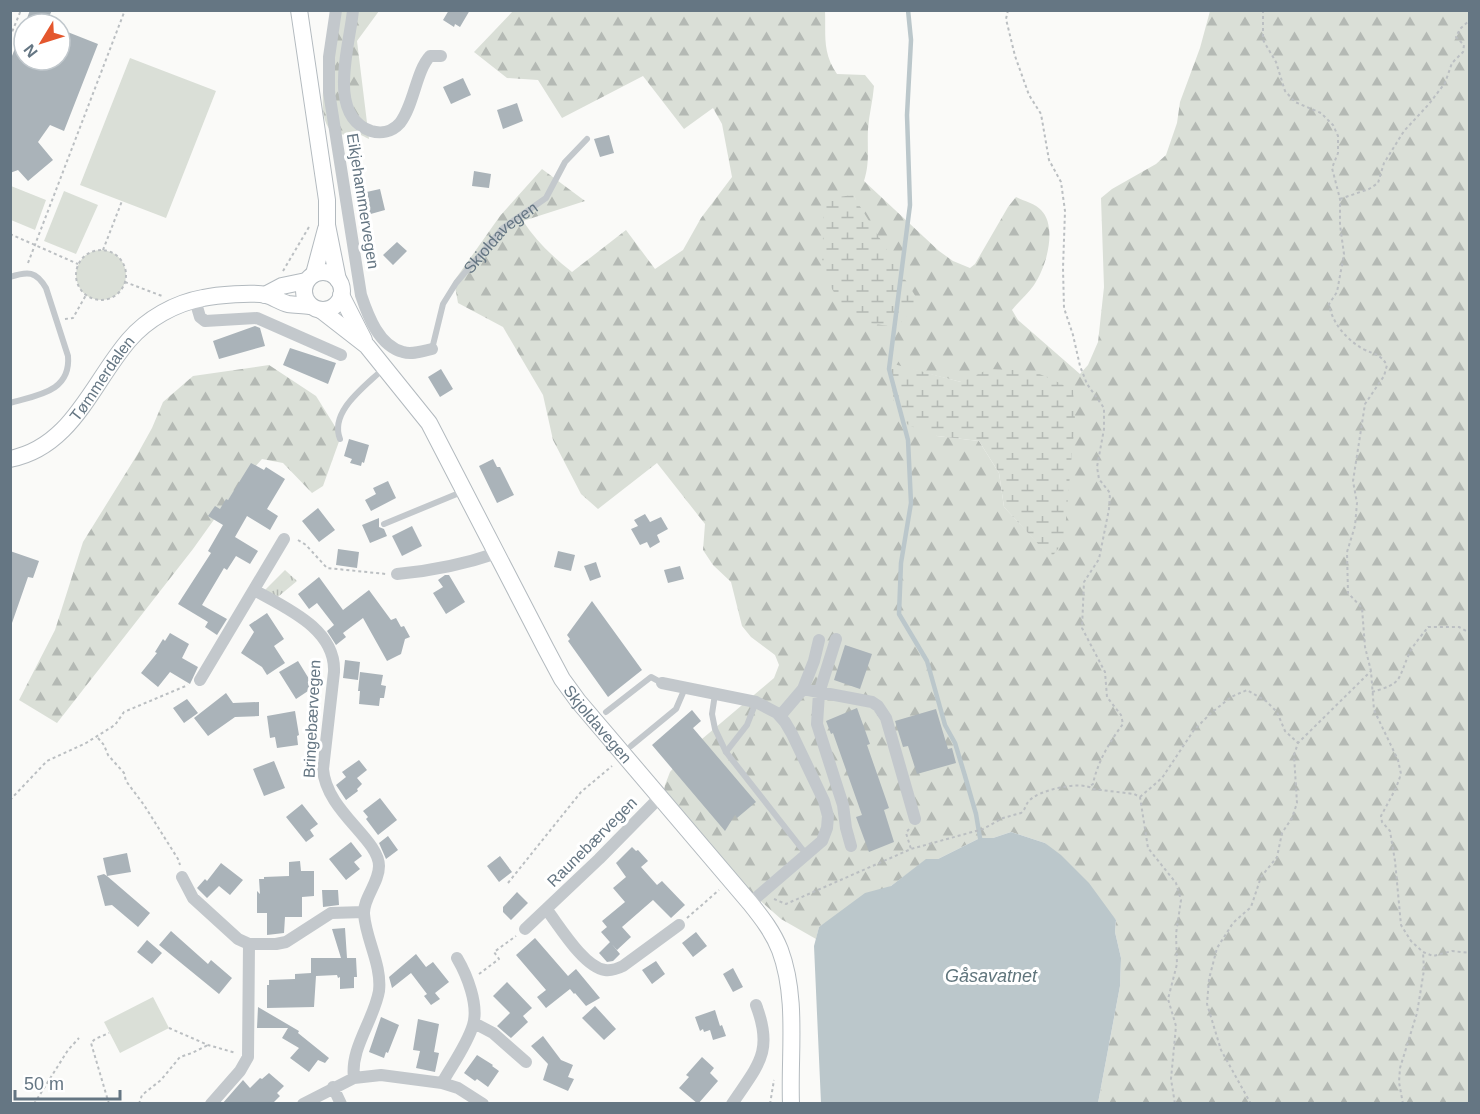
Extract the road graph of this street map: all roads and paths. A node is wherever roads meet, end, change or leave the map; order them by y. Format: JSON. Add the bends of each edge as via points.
{"nodes":[{"id":1,"x":21,"y":10,"type":"edge"},
{"id":2,"x":125,"y":10,"type":"edge"},
{"id":3,"x":299,"y":10,"type":"edge"},
{"id":4,"x":336,"y":10,"type":"edge"},
{"id":5,"x":353,"y":10,"type":"edge"},
{"id":6,"x":1008,"y":10,"type":"edge"},
{"id":7,"x":1263,"y":10,"type":"edge"},
{"id":8,"x":1470,"y":20,"type":"edge"},
{"id":9,"x":10,"y":37,"type":"edge"},
{"id":10,"x":441,"y":56,"type":"dead end"},
{"id":11,"x":587,"y":139,"type":"dead end"},
{"id":12,"x":1340,"y":199,"type":"junction"},
{"id":13,"x":122,"y":201,"type":"dead end"},
{"id":14,"x":319,"y":224,"type":"junction"},
{"id":15,"x":10,"y":234,"type":"edge"},
{"id":16,"x":103,"y":250,"type":"junction"},
{"id":17,"x":78,"y":264,"type":"junction"},
{"id":18,"x":24,"y":273,"type":"junction"},
{"id":19,"x":279,"y":275,"type":"dead end"},
{"id":20,"x":10,"y":277,"type":"edge"},
{"id":21,"x":310,"y":278,"type":"junction"},
{"id":22,"x":125,"y":282,"type":"junction"},
{"id":23,"x":340,"y":288,"type":"junction"},
{"id":24,"x":86,"y":295,"type":"junction"},
{"id":25,"x":265,"y":295,"type":"junction"},
{"id":26,"x":164,"y":298,"type":"dead end"},
{"id":27,"x":195,"y":300,"type":"junction"},
{"id":28,"x":316,"y":308,"type":"junction"},
{"id":29,"x":56,"y":321,"type":"junction"},
{"id":30,"x":367,"y":346,"type":"junction"},
{"id":31,"x":432,"y":349,"type":"joint"},
{"id":32,"x":341,"y":356,"type":"dead end"},
{"id":33,"x":385,"y":367,"type":"junction"},
{"id":34,"x":10,"y":403,"type":"edge"},
{"id":35,"x":340,"y":439,"type":"dead end"},
{"id":36,"x":10,"y":459,"type":"edge"},
{"id":37,"x":464,"y":491,"type":"junction"},
{"id":38,"x":384,"y":524,"type":"dead end"},
{"id":39,"x":284,"y":539,"type":"joint"},
{"id":40,"x":497,"y":553,"type":"junction"},
{"id":41,"x":398,"y":574,"type":"joint"},
{"id":42,"x":254,"y":590,"type":"junction"},
{"id":43,"x":1470,"y":633,"type":"edge"},
{"id":44,"x":836,"y":639,"type":"dead end"},
{"id":45,"x":819,"y":640,"type":"dead end"},
{"id":46,"x":1371,"y":671,"type":"junction"},
{"id":47,"x":200,"y":680,"type":"joint"},
{"id":48,"x":662,"y":683,"type":"joint"},
{"id":49,"x":685,"y":687,"type":"junction"},
{"id":50,"x":803,"y":689,"type":"junction"},
{"id":51,"x":1372,"y":692,"type":"junction"},
{"id":52,"x":716,"y":693,"type":"junction"},
{"id":53,"x":819,"y":693,"type":"junction"},
{"id":54,"x":756,"y":702,"type":"junction"},
{"id":55,"x":606,"y":712,"type":"dead end"},
{"id":56,"x":780,"y":716,"type":"junction"},
{"id":57,"x":97,"y":737,"type":"junction"},
{"id":58,"x":1298,"y":743,"type":"junction"},
{"id":59,"x":631,"y":746,"type":"dead end"},
{"id":60,"x":726,"y":752,"type":"junction"},
{"id":61,"x":615,"y":764,"type":"dead end"},
{"id":62,"x":1090,"y":786,"type":"junction"},
{"id":63,"x":660,"y":797,"type":"junction"},
{"id":64,"x":1140,"y":797,"type":"junction"},
{"id":65,"x":10,"y":800,"type":"edge"},
{"id":66,"x":915,"y":819,"type":"joint"},
{"id":67,"x":851,"y":846,"type":"dead end"},
{"id":68,"x":911,"y":849,"type":"junction"},
{"id":69,"x":807,"y":855,"type":"junction"},
{"id":70,"x":183,"y":877,"type":"joint"},
{"id":71,"x":508,"y":883,"type":"dead end"},
{"id":72,"x":722,"y":888,"type":"dead end"},
{"id":73,"x":766,"y":890,"type":"junction"},
{"id":74,"x":750,"y":903,"type":"junction"},
{"id":75,"x":547,"y":910,"type":"junction"},
{"id":76,"x":364,"y":912,"type":"junction"},
{"id":77,"x":679,"y":925,"type":"joint"},
{"id":78,"x":525,"y":929,"type":"joint"},
{"id":79,"x":249,"y":944,"type":"junction"},
{"id":80,"x":1423,"y":952,"type":"junction"},
{"id":81,"x":1470,"y":953,"type":"edge"},
{"id":82,"x":457,"y":958,"type":"dead end"},
{"id":83,"x":480,"y":974,"type":"dead end"},
{"id":84,"x":756,"y":1005,"type":"dead end"},
{"id":85,"x":474,"y":1023,"type":"junction"},
{"id":86,"x":169,"y":1028,"type":"dead end"},
{"id":87,"x":110,"y":1033,"type":"dead end"},
{"id":88,"x":79,"y":1038,"type":"dead end"},
{"id":89,"x":208,"y":1044,"type":"junction"},
{"id":90,"x":248,"y":1057,"type":"junction"},
{"id":91,"x":525,"y":1062,"type":"dead end"},
{"id":92,"x":354,"y":1078,"type":"junction"},
{"id":93,"x":442,"y":1083,"type":"junction"},
{"id":94,"x":333,"y":1087,"type":"junction"},
{"id":95,"x":34,"y":1104,"type":"edge"},
{"id":96,"x":109,"y":1104,"type":"edge"},
{"id":97,"x":140,"y":1104,"type":"edge"},
{"id":98,"x":211,"y":1104,"type":"edge"},
{"id":99,"x":303,"y":1104,"type":"edge"},
{"id":100,"x":341,"y":1104,"type":"edge"},
{"id":101,"x":483,"y":1104,"type":"edge"},
{"id":102,"x":732,"y":1104,"type":"edge"},
{"id":103,"x":791,"y":1104,"type":"edge"},
{"id":104,"x":1175,"y":1104,"type":"edge"},
{"id":105,"x":1251,"y":1104,"type":"edge"},
{"id":106,"x":1403,"y":1104,"type":"edge"}],
"edges":[{"from":1,"to":9,"type":"path"},
{"from":2,"to":18,"type":"path"},
{"from":3,"to":14,"type":"main road","name":"Skjoldavegen","via":[[327,200]]},
{"from":4,"to":31,"type":"street","name":"Eikjehammervegen","via":[[328,66],[329,92],[361,295],[375,328],[394,349],[404,353]]},
{"from":5,"to":10,"type":"street","via":[[344,84],[349,114],[361,128],[384,132],[400,123],[426,61],[430,56]]},
{"from":6,"to":62,"type":"path","via":[[1006,19],[1015,56],[1029,95],[1041,114],[1049,160],[1061,182],[1065,211],[1065,308],[1087,384],[1104,408],[1097,467],[1099,479],[1110,493],[1109,509],[1099,559],[1084,582],[1082,628],[1105,672],[1107,696],[1124,724],[1110,741]]},
{"from":7,"to":12,"type":"path","via":[[1263,40],[1276,62],[1285,91],[1295,102],[1321,113],[1338,136],[1338,153],[1332,168]]},
{"from":8,"to":12,"type":"path","via":[[1456,37],[1464,45],[1463,52],[1452,63],[1445,83],[1400,137],[1384,163],[1378,183]]},
{"from":11,"to":31,"type":"lane","name":"Skjoldavegen","via":[[565,162],[546,198],[503,228],[456,283],[443,304]]},
{"from":12,"to":46,"type":"path","via":[[1344,254],[1337,292],[1329,304],[1331,316],[1344,334],[1381,356],[1387,365],[1365,405],[1353,481],[1357,503],[1355,526],[1347,552],[1348,593],[1362,608]]},
{"from":13,"to":16,"type":"path"},
{"from":14,"to":19,"type":"path"},
{"from":14,"to":21,"type":"main road","name":"Skjoldavegen"},
{"from":14,"to":23,"type":"main road","name":"Skjoldavegen"},
{"from":15,"to":17,"type":"path"},
{"from":16,"to":17,"type":"path","via":[[88,253]]},
{"from":16,"to":22,"type":"path","via":[[122,261],[127,274]]},
{"from":17,"to":24,"type":"path","via":[[77,281]]},
{"from":18,"to":20,"type":"lane"},
{"from":18,"to":29,"type":"lane","via":[[40,278]]},
{"from":21,"to":23,"type":"main road","via":[[327,273]]},
{"from":21,"to":25,"type":"main road","name":"Tømmerdalen"},
{"from":21,"to":28,"type":"main road","via":[[304,295]]},
{"from":22,"to":24,"type":"path","via":[[117,295],[109,298],[101,300]]},
{"from":22,"to":26,"type":"path"},
{"from":23,"to":28,"type":"main road","via":[[335,306]]},
{"from":23,"to":30,"type":"main road","name":"Skjoldavegen"},
{"from":24,"to":29,"type":"path","via":[[73,318]]},
{"from":25,"to":27,"type":"main road","name":"Tømmerdalen"},
{"from":25,"to":28,"type":"main road","name":"Tømmerdalen","via":[[287,304]]},
{"from":27,"to":32,"type":"street","via":[[205,321],[258,318]]},
{"from":27,"to":36,"type":"main road","name":"Tømmerdalen","via":[[176,306],[129,340],[60,435],[33,453]]},
{"from":28,"to":30,"type":"main road","name":"Skjoldavegen"},
{"from":29,"to":34,"type":"lane","via":[[68,356],[66,374],[54,388]]},
{"from":30,"to":33,"type":"main road","name":"Skjoldavegen"},
{"from":33,"to":35,"type":"lane","via":[[346,406],[337,424]]},
{"from":33,"to":37,"type":"main road","name":"Skjoldavegen","via":[[429,423]]},
{"from":37,"to":38,"type":"lane"},
{"from":37,"to":40,"type":"main road","name":"Skjoldavegen"},
{"from":39,"to":41,"type":"path","via":[[289,537],[306,545],[327,568]]},
{"from":39,"to":42,"type":"street"},
{"from":40,"to":41,"type":"street"},
{"from":40,"to":63,"type":"main road","name":"Skjoldavegen","via":[[562,679]]},
{"from":42,"to":47,"type":"street"},
{"from":42,"to":76,"type":"street","name":"Bringebærvegen","via":[[310,625],[323,638],[334,659],[324,779],[332,798],[374,849],[378,860],[377,878]]},
{"from":43,"to":51,"type":"path","via":[[1459,627],[1428,627],[1410,651],[1401,677],[1393,686]]},
{"from":44,"to":53,"type":"street"},
{"from":45,"to":50,"type":"street"},
{"from":46,"to":51,"type":"path"},
{"from":46,"to":58,"type":"path"},
{"from":47,"to":57,"type":"path","via":[[124,712],[115,725]]},
{"from":48,"to":49,"type":"street"},
{"from":48,"to":55,"type":"lane","via":[[651,677]]},
{"from":49,"to":52,"type":"street"},
{"from":49,"to":59,"type":"lane","via":[[676,709]]},
{"from":50,"to":53,"type":"street"},
{"from":50,"to":56,"type":"street"},
{"from":51,"to":80,"type":"path","via":[[1374,710],[1401,774],[1381,816],[1390,831],[1401,925]]},
{"from":52,"to":54,"type":"street"},
{"from":52,"to":60,"type":"lane","via":[[712,714]]},
{"from":53,"to":66,"type":"street","via":[[872,702],[883,712]]},
{"from":53,"to":67,"type":"street","via":[[817,724],[843,805]]},
{"from":54,"to":56,"type":"street"},
{"from":54,"to":60,"type":"lane","via":[[747,724]]},
{"from":56,"to":69,"type":"street","via":[[818,786],[828,816],[822,841]]},
{"from":57,"to":65,"type":"path","via":[[47,761]]},
{"from":57,"to":70,"type":"path","via":[[178,859]]},
{"from":58,"to":64,"type":"path","via":[[1285,731],[1277,712],[1247,690],[1231,697],[1194,730],[1162,778]]},
{"from":58,"to":105,"type":"path","via":[[1294,754],[1297,803],[1292,818],[1282,833],[1276,857],[1261,877],[1251,906],[1233,923],[1217,948],[1209,979],[1208,1004],[1221,1050]]},
{"from":60,"to":69,"type":"lane"},
{"from":61,"to":71,"type":"path","via":[[581,792]]},
{"from":62,"to":64,"type":"path"},
{"from":62,"to":68,"type":"path","via":[[1066,786],[1044,793],[1031,799],[1021,813],[983,829]]},
{"from":63,"to":74,"type":"main road","name":"Skjoldavegen"},
{"from":63,"to":75,"type":"street","name":"Raunebærvegen"},
{"from":64,"to":104,"type":"path","via":[[1148,848],[1176,883],[1181,900],[1177,964],[1168,999],[1176,1026],[1171,1079]]},
{"from":66,"to":68,"type":"path","via":[[906,833]]},
{"from":68,"to":73,"type":"path","via":[[786,904]]},
{"from":69,"to":73,"type":"street"},
{"from":70,"to":79,"type":"street","via":[[193,898],[238,939]]},
{"from":72,"to":77,"type":"path"},
{"from":73,"to":74,"type":"street"},
{"from":74,"to":103,"type":"main road","name":"Skjoldavegen","via":[[772,934],[785,969],[790,1012]]},
{"from":75,"to":77,"type":"street","name":"Raunebærvegen","via":[[584,958],[604,970],[623,966]]},
{"from":75,"to":78,"type":"street","name":"Raunebærvegen"},
{"from":76,"to":79,"type":"street","via":[[331,913],[286,942]]},
{"from":76,"to":92,"type":"street","via":[[379,988],[353,1066]]},
{"from":78,"to":83,"type":"path","via":[[494,952],[499,959]]},
{"from":79,"to":90,"type":"street"},
{"from":80,"to":81,"type":"path","via":[[1433,956],[1452,951]]},
{"from":80,"to":106,"type":"path","via":[[1417,1013],[1400,1068]]},
{"from":82,"to":85,"type":"street","via":[[472,997]]},
{"from":84,"to":102,"type":"street","via":[[763,1025],[762,1054]]},
{"from":85,"to":91,"type":"street","via":[[493,1033]]},
{"from":85,"to":93,"type":"street"},
{"from":86,"to":89,"type":"path"},
{"from":87,"to":96,"type":"path","via":[[91,1043]]},
{"from":88,"to":95,"type":"path"},
{"from":89,"to":90,"type":"path"},
{"from":89,"to":97,"type":"path","via":[[180,1057],[142,1095]]},
{"from":90,"to":98,"type":"street"},
{"from":92,"to":93,"type":"street","via":[[381,1075]]},
{"from":92,"to":94,"type":"street"},
{"from":93,"to":101,"type":"street"},
{"from":94,"to":99,"type":"street"},
{"from":94,"to":100,"type":"street"}]}
